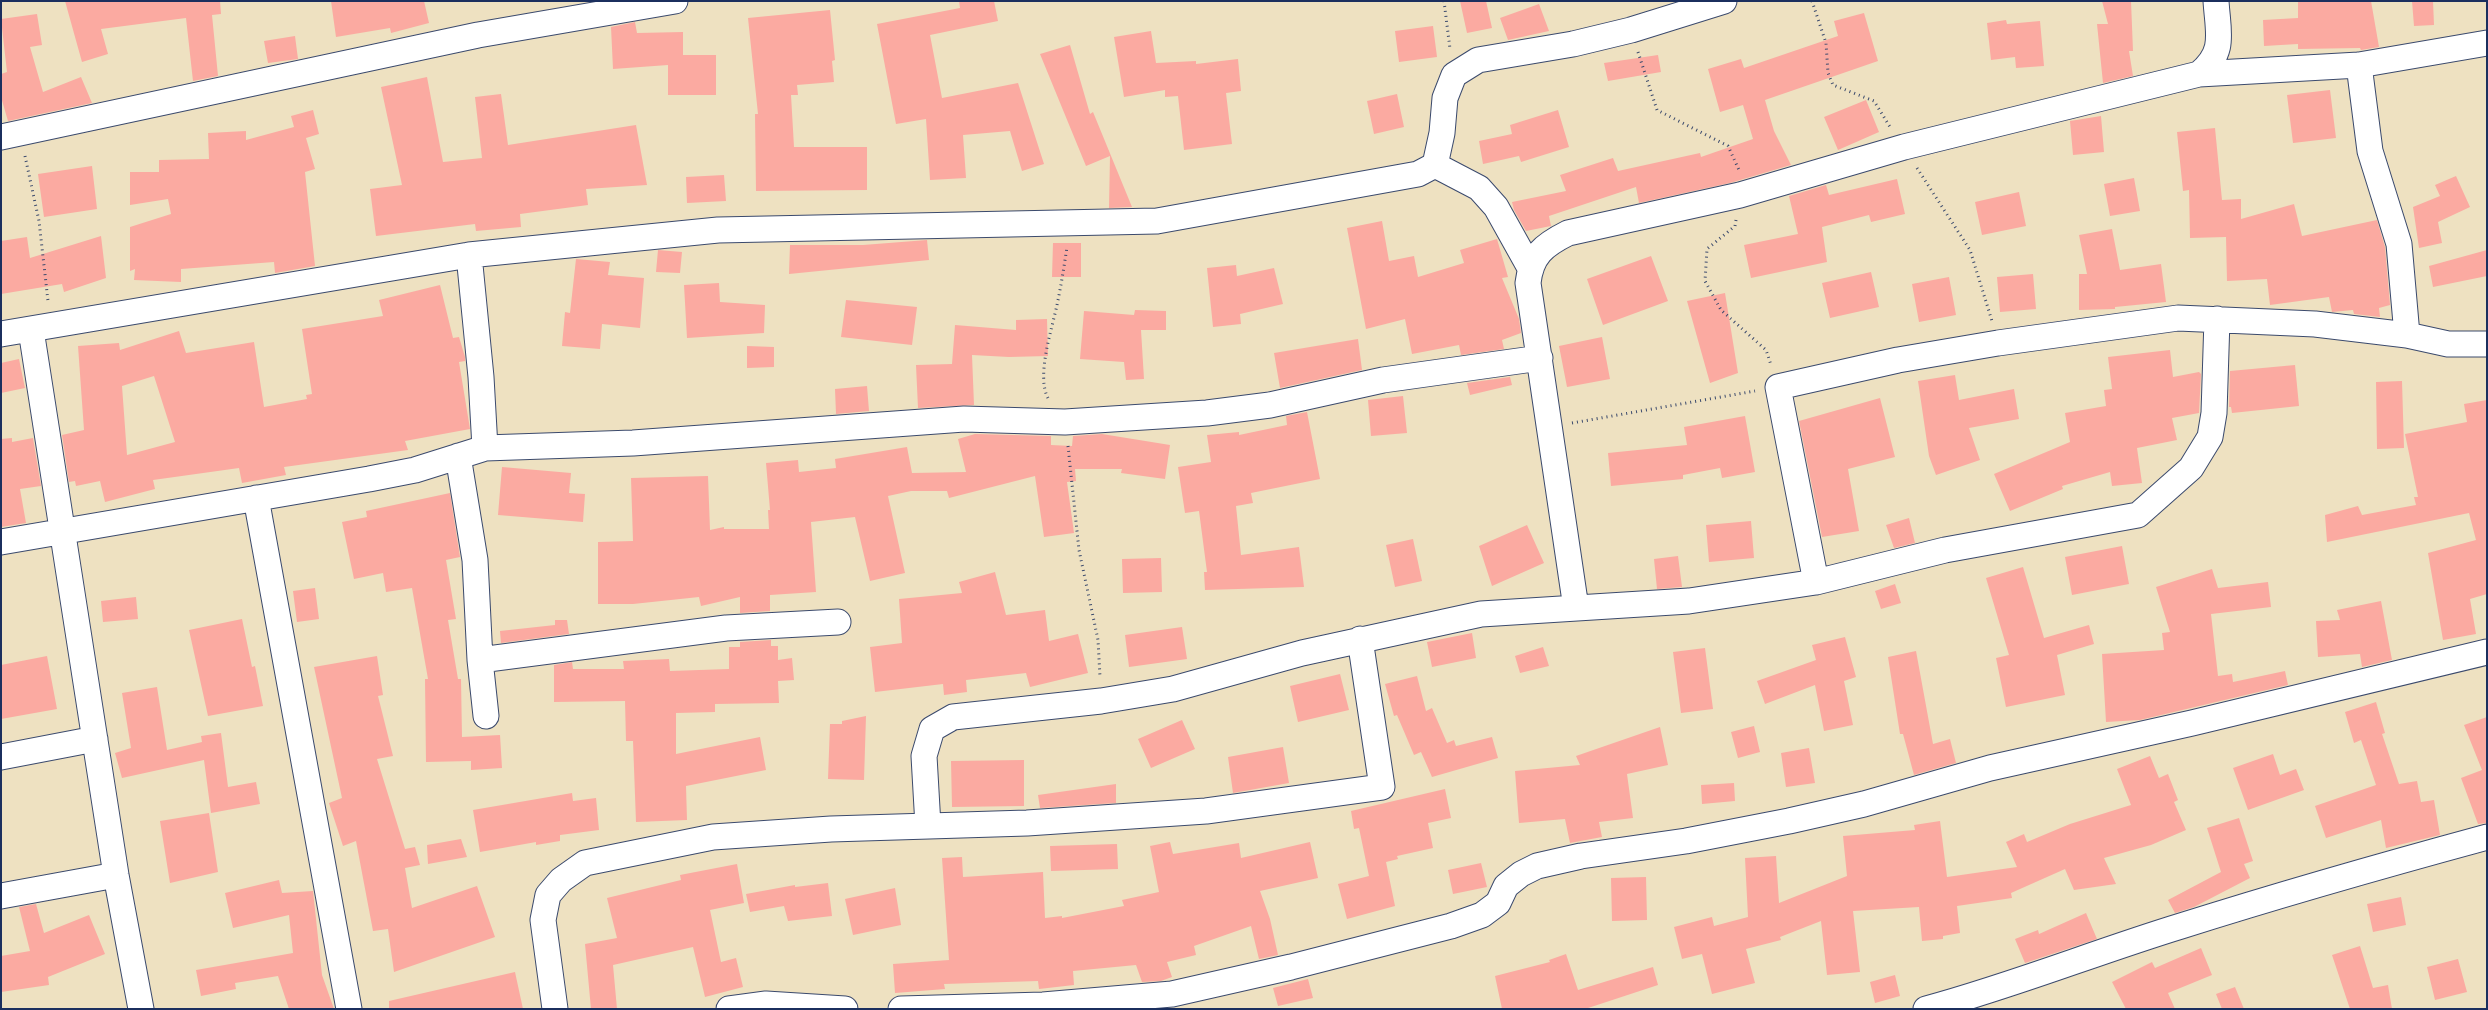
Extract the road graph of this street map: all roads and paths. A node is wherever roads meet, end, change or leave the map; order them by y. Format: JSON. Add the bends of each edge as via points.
{"nodes":[{"id":1,"x":675,"y":1,"type":"edge"},
{"id":2,"x":1444,"y":1,"type":"edge"},
{"id":3,"x":1724,"y":1,"type":"edge"},
{"id":4,"x":2216,"y":1,"type":"edge"},
{"id":5,"x":2487,"y":43,"type":"edge"},
{"id":6,"x":2360,"y":65,"type":"junction"},
{"id":7,"x":2198,"y":74,"type":"junction"},
{"id":8,"x":1454,"y":75,"type":"junction"},
{"id":9,"x":11,"y":135,"type":"edge"},
{"id":10,"x":1435,"y":164,"type":"junction"},
{"id":11,"x":1070,"y":224,"type":"junction"},
{"id":12,"x":469,"y":255,"type":"junction"},
{"id":13,"x":1530,"y":268,"type":"junction"},
{"id":14,"x":2217,"y":319,"type":"junction"},
{"id":15,"x":41,"y":328,"type":"junction"},
{"id":16,"x":1,"y":334,"type":"edge"},
{"id":17,"x":2407,"y":335,"type":"junction"},
{"id":18,"x":2487,"y":344,"type":"edge"},
{"id":19,"x":1540,"y":358,"type":"junction"},
{"id":20,"x":1778,"y":387,"type":"junction"},
{"id":21,"x":1065,"y":422,"type":"junction"},
{"id":22,"x":1550,"y":427,"type":"junction"},
{"id":23,"x":485,"y":448,"type":"junction"},
{"id":24,"x":458,"y":456,"type":"junction"},
{"id":25,"x":256,"y":498,"type":"junction"},
{"id":26,"x":63,"y":531,"type":"junction"},
{"id":27,"x":1,"y":542,"type":"edge"},
{"id":28,"x":1816,"y":582,"type":"junction"},
{"id":29,"x":1576,"y":608,"type":"junction"},
{"id":30,"x":838,"y":622,"type":"dead end"},
{"id":31,"x":1360,"y":639,"type":"junction"},
{"id":32,"x":2487,"y":652,"type":"edge"},
{"id":33,"x":480,"y":660,"type":"junction"},
{"id":34,"x":1101,"y":701,"type":"junction"},
{"id":35,"x":486,"y":716,"type":"dead end"},
{"id":36,"x":96,"y":739,"type":"junction"},
{"id":37,"x":1,"y":757,"type":"edge"},
{"id":38,"x":928,"y":826,"type":"junction"},
{"id":39,"x":2487,"y":837,"type":"edge"},
{"id":40,"x":116,"y":876,"type":"junction"},
{"id":41,"x":1,"y":896,"type":"edge"},
{"id":42,"x":141,"y":1009,"type":"edge"},
{"id":43,"x":349,"y":1009,"type":"edge"},
{"id":44,"x":555,"y":1009,"type":"edge"},
{"id":45,"x":729,"y":1009,"type":"edge"},
{"id":46,"x":845,"y":1009,"type":"edge"},
{"id":47,"x":901,"y":1009,"type":"edge"},
{"id":48,"x":1926,"y":1009,"type":"edge"}],
"edges":[{"from":1,"to":9,"type":"street","via":[[478,35]]},
{"from":2,"to":8,"type":"path"},
{"from":3,"to":8,"type":"street","via":[[1622,33],[1478,60]]},
{"from":4,"to":7,"type":"street","via":[[2218,50],[2211,64]]},
{"from":5,"to":6,"type":"street"},
{"from":6,"to":7,"type":"street"},
{"from":6,"to":17,"type":"street","via":[[2370,151],[2399,244]]},
{"from":7,"to":13,"type":"street","via":[[1904,147],[1740,195],[1568,233],[1547,243]]},
{"from":8,"to":10,"type":"street","via":[[1445,98]]},
{"from":9,"to":15,"type":"path","via":[[39,221]]},
{"from":10,"to":11,"type":"street","via":[[1418,174],[1157,221]]},
{"from":10,"to":13,"type":"street","via":[[1479,188],[1496,207]]},
{"from":11,"to":12,"type":"street","via":[[718,230]]},
{"from":11,"to":21,"type":"path","via":[[1058,304],[1048,342],[1045,376],[1046,394]]},
{"from":12,"to":15,"type":"street"},
{"from":12,"to":23,"type":"street"},
{"from":13,"to":19,"type":"street","via":[[1528,283]]},
{"from":14,"to":17,"type":"street","via":[[2314,324]]},
{"from":14,"to":20,"type":"street","via":[[2178,318],[1998,342]]},
{"from":14,"to":28,"type":"street","via":[[2214,413],[2210,437],[2191,468],[2138,515],[1945,550]]},
{"from":15,"to":16,"type":"street"},
{"from":15,"to":26,"type":"street"},
{"from":17,"to":18,"type":"street","via":[[2448,344]]},
{"from":19,"to":21,"type":"street","via":[[1383,380],[1270,405],[1207,413]]},
{"from":19,"to":22,"type":"street"},
{"from":20,"to":22,"type":"path"},
{"from":20,"to":28,"type":"street"},
{"from":21,"to":23,"type":"street","via":[[964,418],[633,444]]},
{"from":21,"to":34,"type":"path","via":[[1080,550],[1098,640]]},
{"from":22,"to":29,"type":"street"},
{"from":23,"to":24,"type":"street"},
{"from":24,"to":25,"type":"street","via":[[388,475]]},
{"from":24,"to":33,"type":"street","via":[[475,560]]},
{"from":25,"to":26,"type":"street"},
{"from":25,"to":43,"type":"street"},
{"from":26,"to":27,"type":"street"},
{"from":26,"to":36,"type":"street"},
{"from":28,"to":29,"type":"street","via":[[1689,601]]},
{"from":29,"to":31,"type":"street","via":[[1481,614]]},
{"from":30,"to":33,"type":"street","via":[[726,628]]},
{"from":31,"to":34,"type":"street","via":[[1173,689]]},
{"from":31,"to":38,"type":"street","via":[[1382,787],[1206,811]]},
{"from":32,"to":47,"type":"street","via":[[1990,768],[1864,804],[1789,821],[1537,866],[1506,886],[1498,902],[1482,915],[1387,943],[1181,992],[1115,1001]]},
{"from":33,"to":35,"type":"street"},
{"from":34,"to":38,"type":"street","via":[[953,717],[932,729],[924,756]]},
{"from":36,"to":37,"type":"street"},
{"from":36,"to":40,"type":"street"},
{"from":38,"to":44,"type":"street","via":[[713,837],[585,863],[560,880],[548,895],[543,920]]},
{"from":39,"to":48,"type":"street","via":[[2182,926]]},
{"from":40,"to":41,"type":"street"},
{"from":40,"to":42,"type":"street"},
{"from":45,"to":46,"type":"street","via":[[766,1004]]}]}
